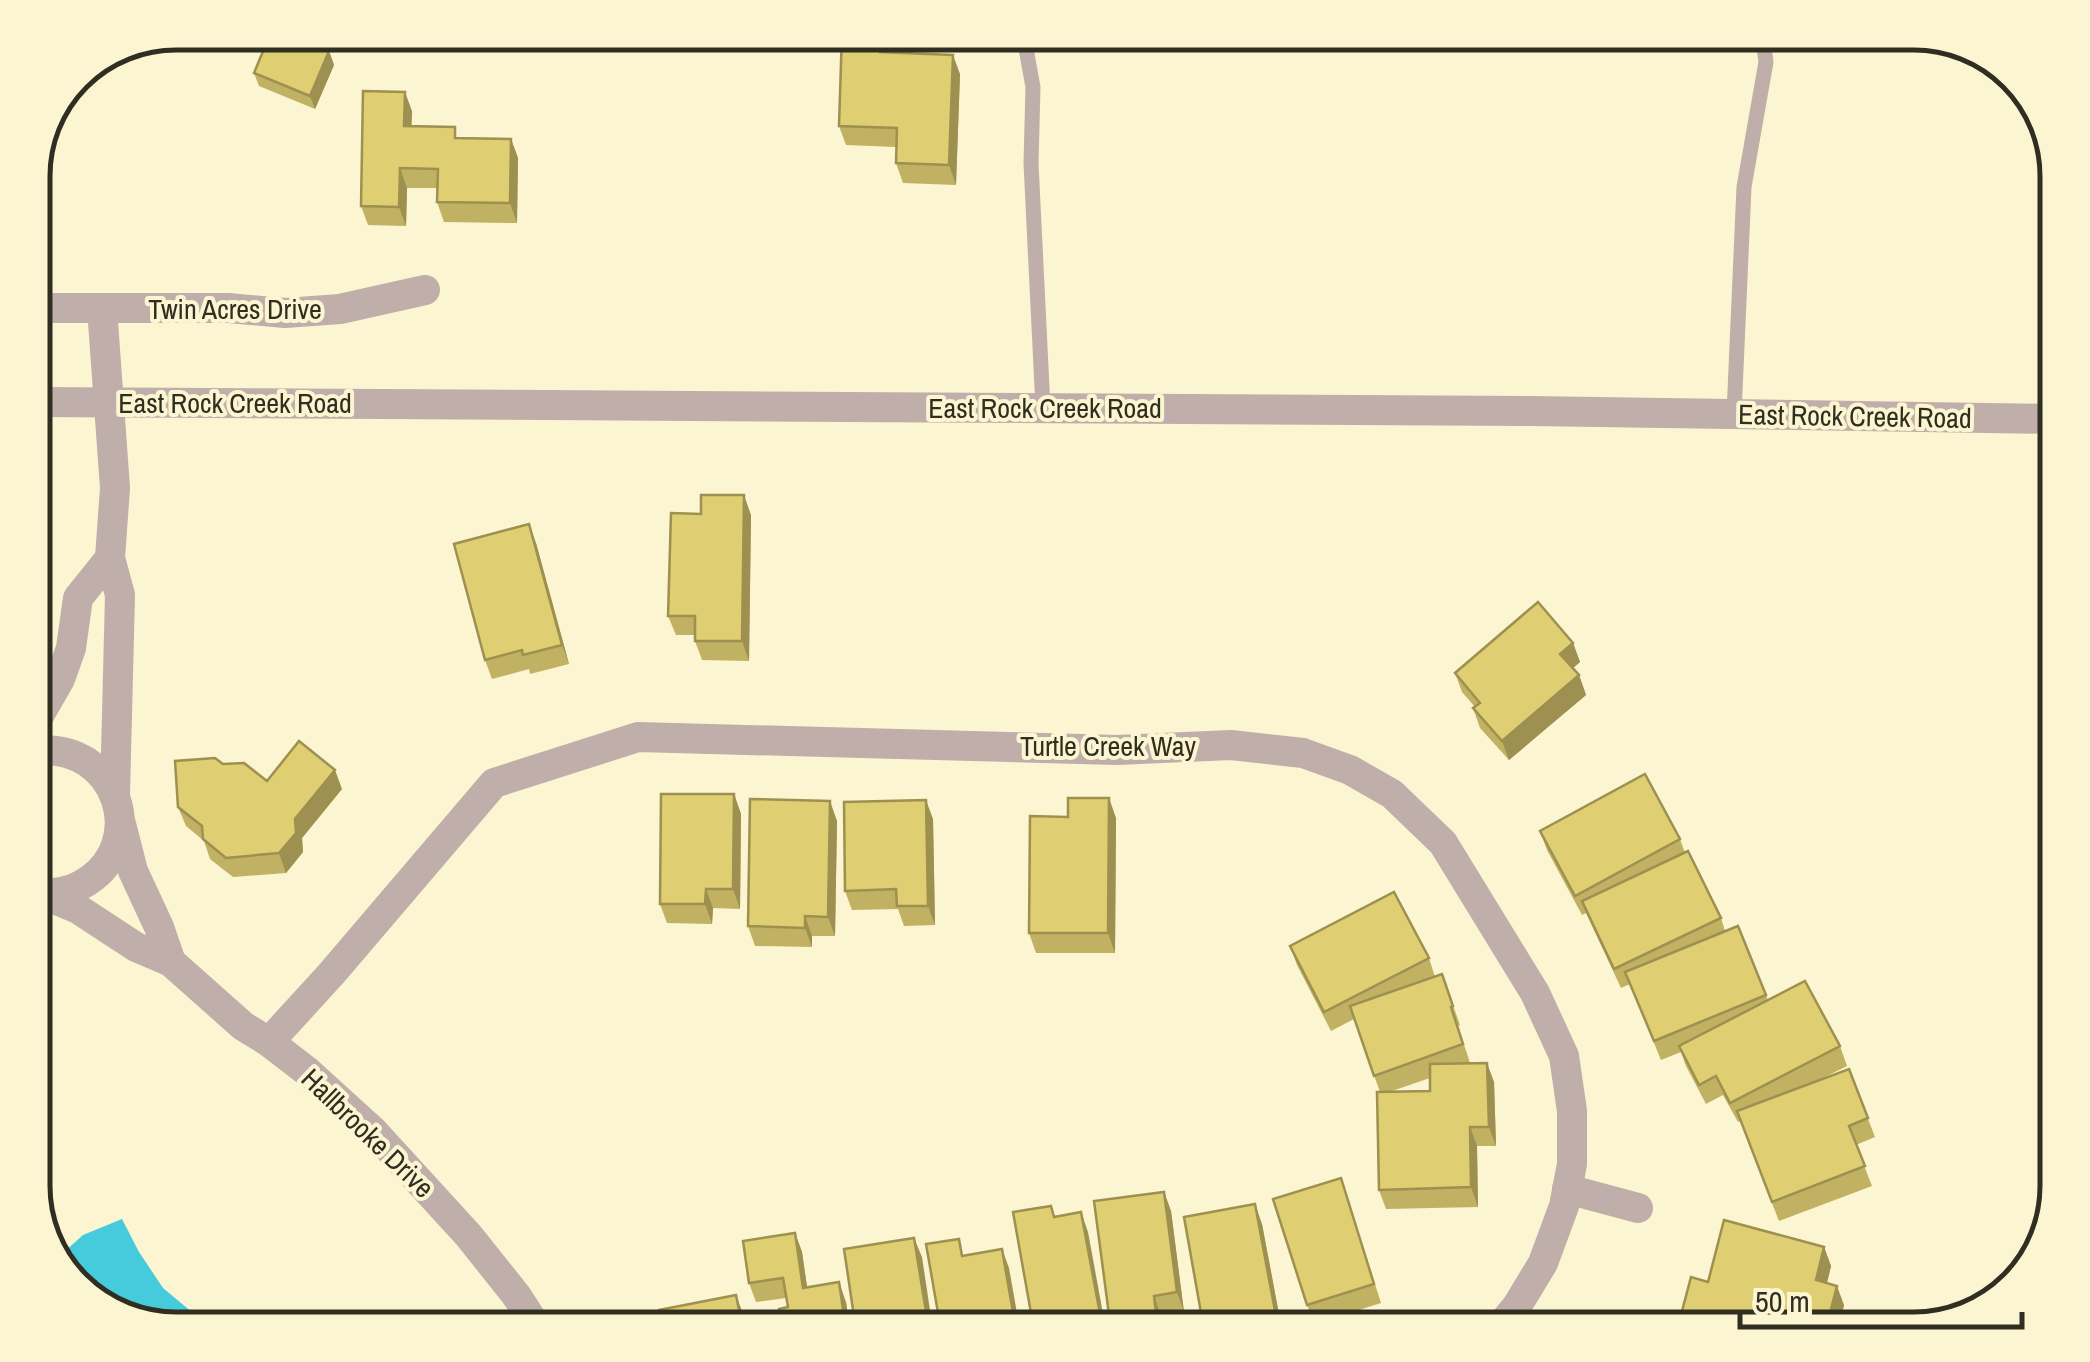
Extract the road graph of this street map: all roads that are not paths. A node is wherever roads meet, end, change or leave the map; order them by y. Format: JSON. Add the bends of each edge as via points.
{"nodes":[{"id":1,"x":1027,"y":50,"type":"edge"},
{"id":2,"x":1764,"y":50,"type":"edge"},
{"id":3,"x":425,"y":290,"type":"dead end"},
{"id":4,"x":50,"y":308,"type":"edge"},
{"id":5,"x":102,"y":308,"type":"junction"},
{"id":6,"x":50,"y":402,"type":"edge"},
{"id":7,"x":110,"y":403,"type":"junction"},
{"id":8,"x":1042,"y":408,"type":"junction"},
{"id":9,"x":1734,"y":414,"type":"junction"},
{"id":10,"x":2040,"y":419,"type":"edge"},
{"id":11,"x":110,"y":558,"type":"junction"},
{"id":12,"x":50,"y":696,"type":"edge"},
{"id":13,"x":50,"y":748,"type":"edge"},
{"id":14,"x":117,"y":808,"type":"junction"},
{"id":15,"x":50,"y":892,"type":"edge"},
{"id":16,"x":50,"y":898,"type":"edge"},
{"id":17,"x":171,"y":962,"type":"junction"},
{"id":18,"x":269,"y":1042,"type":"junction"},
{"id":19,"x":1567,"y":1189,"type":"junction"},
{"id":20,"x":1638,"y":1208,"type":"dead end"},
{"id":21,"x":527,"y":1312,"type":"edge"},
{"id":22,"x":1512,"y":1312,"type":"edge"}],
"edges":[{"from":1,"to":8,"type":"lane"},
{"from":2,"to":9,"type":"lane","via":[[1744,186]]},
{"from":3,"to":5,"type":"street","name":"Twin Acres Drive","via":[[286,313]]},
{"from":4,"to":5,"type":"street","name":"Twin Acres Drive"},
{"from":5,"to":7,"type":"street"},
{"from":6,"to":7,"type":"street","name":"East Rock Creek Road"},
{"from":7,"to":8,"type":"street","name":"East Rock Creek Road"},
{"from":7,"to":11,"type":"street","name":"Hallbrooke Drive"},
{"from":8,"to":9,"type":"street","name":"East Rock Creek Road"},
{"from":9,"to":10,"type":"street","name":"East Rock Creek Road"},
{"from":11,"to":12,"type":"street","via":[[78,598],[71,648]]},
{"from":11,"to":14,"type":"street","name":"Hallbrooke Drive","via":[[120,595]]},
{"from":13,"to":14,"type":"street","name":"Hallbrooke Drive","via":[[84,758],[102,774]]},
{"from":14,"to":15,"type":"street","name":"Hallbrooke Drive","via":[[116,846],[104,866],[84,884]]},
{"from":14,"to":17,"type":"street","name":"Hallbrooke Drive","via":[[133,871]]},
{"from":16,"to":17,"type":"street","name":"Hallbrooke Drive"},
{"from":17,"to":18,"type":"street","name":"Hallbrooke Drive"},
{"from":18,"to":19,"type":"street","name":"Turtle Creek Way","via":[[494,782],[638,737],[1117,750],[1231,744],[1303,753],[1350,770],[1392,794],[1443,842],[1535,993],[1564,1056],[1572,1111]]},
{"from":18,"to":21,"type":"street","name":"Hallbrooke Drive","via":[[373,1131],[470,1236]]},
{"from":19,"to":20,"type":"street"},
{"from":19,"to":22,"type":"street","name":"Turtle Creek Way","via":[[1543,1263]]}]}
